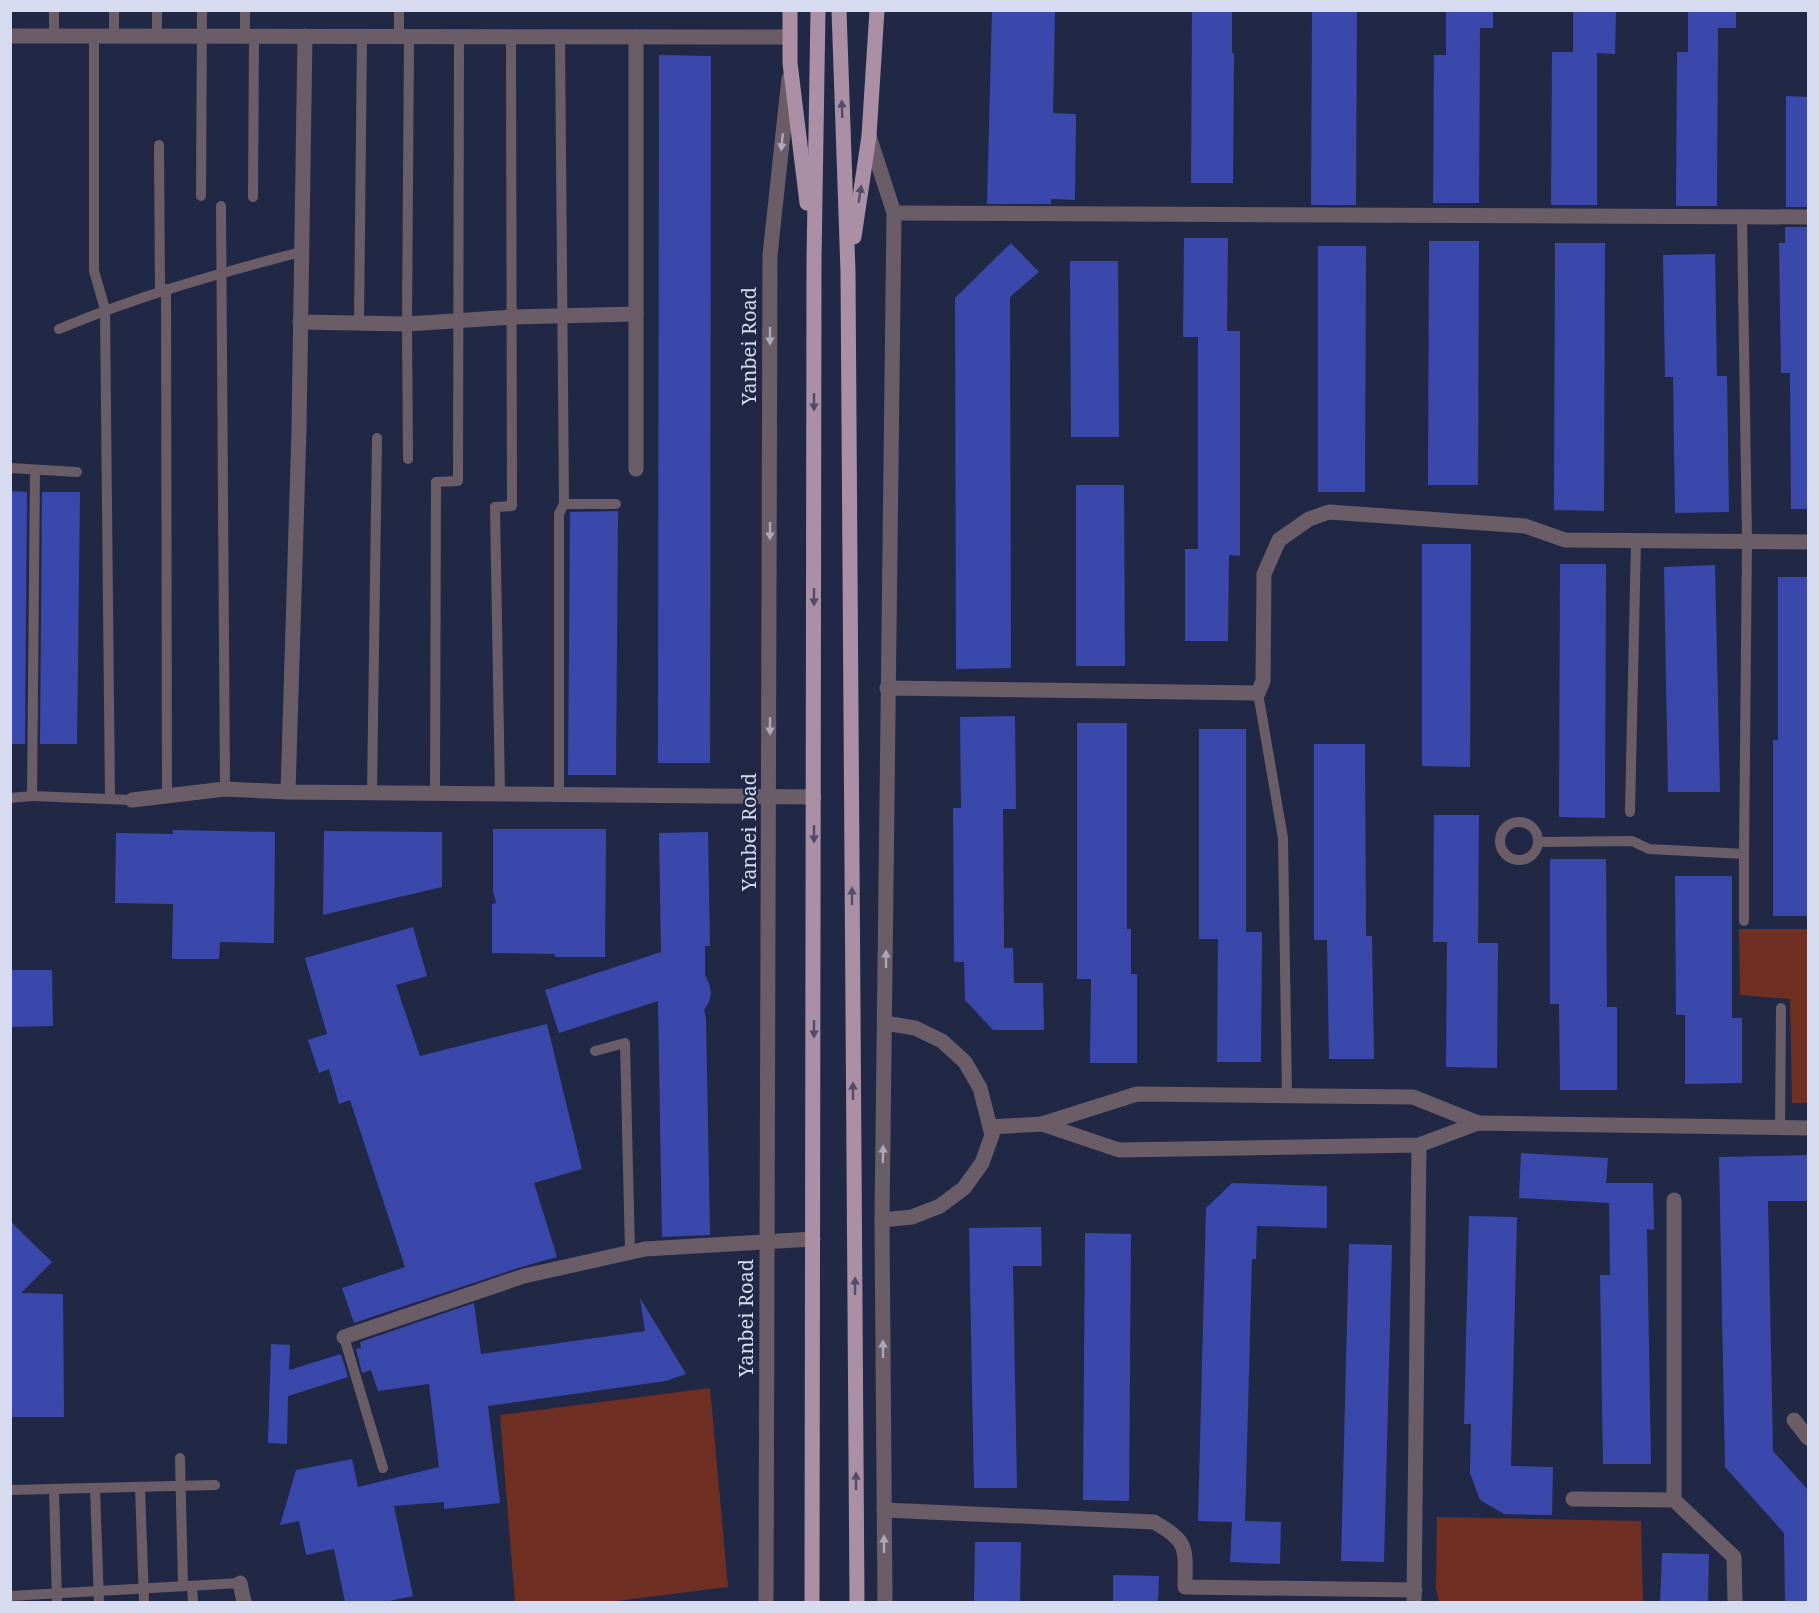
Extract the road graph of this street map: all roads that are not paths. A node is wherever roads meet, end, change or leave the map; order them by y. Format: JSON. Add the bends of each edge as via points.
{"nodes":[{"id":1,"x":54,"y":10,"type":"edge"},
{"id":2,"x":114,"y":10,"type":"edge"},
{"id":3,"x":157,"y":10,"type":"edge"},
{"id":4,"x":202,"y":10,"type":"edge"},
{"id":5,"x":245,"y":10,"type":"edge"},
{"id":6,"x":399,"y":10,"type":"edge"},
{"id":7,"x":790,"y":10,"type":"edge"},
{"id":8,"x":877,"y":10,"type":"edge"},
{"id":9,"x":818,"y":12,"type":"edge"},
{"id":10,"x":839,"y":13,"type":"edge"},
{"id":11,"x":10,"y":36,"type":"edge"},
{"id":12,"x":54,"y":36,"type":"junction"},
{"id":13,"x":94,"y":36,"type":"junction"},
{"id":14,"x":114,"y":36,"type":"junction"},
{"id":15,"x":157,"y":36,"type":"junction"},
{"id":16,"x":202,"y":36,"type":"junction"},
{"id":17,"x":249,"y":36,"type":"junction"},
{"id":18,"x":305,"y":36,"type":"junction"},
{"id":19,"x":362,"y":36,"type":"junction"},
{"id":20,"x":404,"y":36,"type":"junction"},
{"id":21,"x":459,"y":36,"type":"junction"},
{"id":22,"x":512,"y":36,"type":"junction"},
{"id":23,"x":560,"y":36,"type":"junction"},
{"id":24,"x":636,"y":37,"type":"junction"},
{"id":25,"x":790,"y":37,"type":"junction"},
{"id":26,"x":790,"y":63,"type":"junction"},
{"id":27,"x":869,"y":136,"type":"junction"},
{"id":28,"x":159,"y":145,"type":"dead end"},
{"id":29,"x":201,"y":196,"type":"dead end"},
{"id":30,"x":253,"y":197,"type":"dead end"},
{"id":31,"x":221,"y":206,"type":"dead end"},
{"id":32,"x":894,"y":213,"type":"junction"},
{"id":33,"x":1742,"y":217,"type":"junction"},
{"id":34,"x":1809,"y":218,"type":"edge"},
{"id":35,"x":301,"y":252,"type":"junction"},
{"id":36,"x":814,"y":260,"type":"junction"},
{"id":37,"x":223,"y":272,"type":"junction"},
{"id":38,"x":848,"y":272,"type":"junction"},
{"id":39,"x":163,"y":290,"type":"junction"},
{"id":40,"x":105,"y":309,"type":"junction"},
{"id":41,"x":636,"y":314,"type":"junction"},
{"id":42,"x":562,"y":316,"type":"junction"},
{"id":43,"x":513,"y":317,"type":"junction"},
{"id":44,"x":458,"y":321,"type":"junction"},
{"id":45,"x":300,"y":322,"type":"junction"},
{"id":46,"x":359,"y":323,"type":"junction"},
{"id":47,"x":407,"y":324,"type":"junction"},
{"id":48,"x":60,"y":328,"type":"dead end"},
{"id":49,"x":377,"y":438,"type":"dead end"},
{"id":50,"x":408,"y":459,"type":"dead end"},
{"id":51,"x":10,"y":468,"type":"edge"},
{"id":52,"x":636,"y":469,"type":"dead end"},
{"id":53,"x":35,"y":470,"type":"junction"},
{"id":54,"x":76,"y":472,"type":"dead end"},
{"id":55,"x":564,"y":504,"type":"junction"},
{"id":56,"x":616,"y":504,"type":"dead end"},
{"id":57,"x":1636,"y":541,"type":"junction"},
{"id":58,"x":1748,"y":542,"type":"junction"},
{"id":59,"x":1809,"y":543,"type":"edge"},
{"id":60,"x":887,"y":688,"type":"junction"},
{"id":61,"x":1258,"y":693,"type":"junction"},
{"id":62,"x":225,"y":789,"type":"junction"},
{"id":63,"x":288,"y":792,"type":"junction"},
{"id":64,"x":372,"y":793,"type":"junction"},
{"id":65,"x":435,"y":793,"type":"junction"},
{"id":66,"x":500,"y":794,"type":"junction"},
{"id":67,"x":559,"y":795,"type":"junction"},
{"id":68,"x":32,"y":796,"type":"junction"},
{"id":69,"x":167,"y":796,"type":"junction"},
{"id":70,"x":770,"y":797,"type":"junction"},
{"id":71,"x":814,"y":797,"type":"junction"},
{"id":72,"x":10,"y":798,"type":"edge"},
{"id":73,"x":110,"y":799,"type":"junction"},
{"id":74,"x":132,"y":800,"type":"joint"},
{"id":75,"x":1630,"y":812,"type":"dead end"},
{"id":76,"x":1538,"y":842,"type":"dead end"},
{"id":77,"x":1744,"y":854,"type":"junction"},
{"id":78,"x":1744,"y":921,"type":"dead end"},
{"id":79,"x":1781,"y":1008,"type":"dead end"},
{"id":80,"x":885,"y":1023,"type":"junction"},
{"id":81,"x":595,"y":1051,"type":"dead end"},
{"id":82,"x":1287,"y":1095,"type":"junction"},
{"id":83,"x":1478,"y":1123,"type":"junction"},
{"id":84,"x":1042,"y":1124,"type":"junction"},
{"id":85,"x":990,"y":1127,"type":"junction"},
{"id":86,"x":1780,"y":1128,"type":"junction"},
{"id":87,"x":1809,"y":1128,"type":"edge"},
{"id":88,"x":1419,"y":1145,"type":"junction"},
{"id":89,"x":1674,"y":1200,"type":"dead end"},
{"id":90,"x":882,"y":1220,"type":"junction"},
{"id":91,"x":813,"y":1239,"type":"junction"},
{"id":92,"x":768,"y":1241,"type":"junction"},
{"id":93,"x":630,"y":1252,"type":"junction"},
{"id":94,"x":344,"y":1337,"type":"joint"},
{"id":95,"x":1794,"y":1420,"type":"dead end"},
{"id":96,"x":1809,"y":1438,"type":"edge"},
{"id":97,"x":180,"y":1458,"type":"dead end"},
{"id":98,"x":383,"y":1468,"type":"dead end"},
{"id":99,"x":214,"y":1485,"type":"dead end"},
{"id":100,"x":181,"y":1486,"type":"junction"},
{"id":101,"x":140,"y":1487,"type":"junction"},
{"id":102,"x":95,"y":1488,"type":"junction"},
{"id":103,"x":54,"y":1489,"type":"junction"},
{"id":104,"x":10,"y":1490,"type":"edge"},
{"id":105,"x":1573,"y":1499,"type":"dead end"},
{"id":106,"x":1674,"y":1500,"type":"junction"},
{"id":107,"x":884,"y":1510,"type":"junction"},
{"id":108,"x":240,"y":1583,"type":"joint"},
{"id":109,"x":188,"y":1586,"type":"junction"},
{"id":110,"x":1185,"y":1587,"type":"junction"},
{"id":111,"x":144,"y":1588,"type":"junction"},
{"id":112,"x":1282,"y":1595,"type":"edge"},
{"id":113,"x":10,"y":1596,"type":"edge"},
{"id":114,"x":1414,"y":1596,"type":"edge"},
{"id":115,"x":99,"y":1597,"type":"edge"},
{"id":116,"x":57,"y":1598,"type":"edge"},
{"id":117,"x":144,"y":1602,"type":"edge"},
{"id":118,"x":193,"y":1602,"type":"edge"},
{"id":119,"x":243,"y":1602,"type":"edge"},
{"id":120,"x":766,"y":1602,"type":"edge"},
{"id":121,"x":812,"y":1602,"type":"edge"},
{"id":122,"x":857,"y":1602,"type":"edge"},
{"id":123,"x":885,"y":1602,"type":"edge"},
{"id":124,"x":1181,"y":1602,"type":"edge"},
{"id":125,"x":1734,"y":1602,"type":"edge"}],
"edges":[{"from":1,"to":12,"type":"lane"},
{"from":2,"to":14,"type":"lane"},
{"from":3,"to":15,"type":"lane"},
{"from":4,"to":16,"type":"lane"},
{"from":5,"to":17,"type":"lane"},
{"from":6,"to":20,"type":"lane"},
{"from":7,"to":25,"type":"main road"},
{"from":8,"to":27,"type":"main road"},
{"from":9,"to":36,"type":"main road"},
{"from":38,"to":10,"type":"main road","one_way":true},
{"from":11,"to":12,"type":"street"},
{"from":12,"to":13,"type":"street"},
{"from":13,"to":14,"type":"street"},
{"from":13,"to":40,"type":"lane","via":[[94,272]]},
{"from":14,"to":15,"type":"street"},
{"from":15,"to":16,"type":"street"},
{"from":16,"to":17,"type":"street"},
{"from":16,"to":29,"type":"lane"},
{"from":17,"to":18,"type":"street"},
{"from":17,"to":30,"type":"lane"},
{"from":18,"to":19,"type":"street"},
{"from":18,"to":35,"type":"street"},
{"from":19,"to":20,"type":"street"},
{"from":19,"to":46,"type":"lane"},
{"from":20,"to":21,"type":"street"},
{"from":20,"to":47,"type":"lane"},
{"from":21,"to":22,"type":"street"},
{"from":21,"to":44,"type":"lane"},
{"from":22,"to":23,"type":"street"},
{"from":22,"to":43,"type":"lane"},
{"from":23,"to":24,"type":"street"},
{"from":23,"to":42,"type":"lane"},
{"from":24,"to":25,"type":"street"},
{"from":24,"to":41,"type":"street"},
{"from":25,"to":26,"type":"main road"},
{"from":26,"to":36,"type":"main road"},
{"from":26,"to":70,"type":"street","name":"Yanbei Road","one_way":true,"via":[[771,255]]},
{"from":27,"to":32,"type":"street"},
{"from":38,"to":27,"type":"main road","one_way":true},
{"from":28,"to":39,"type":"lane"},
{"from":31,"to":37,"type":"lane"},
{"from":32,"to":33,"type":"street"},
{"from":32,"to":60,"type":"street"},
{"from":33,"to":34,"type":"street"},
{"from":33,"to":58,"type":"lane"},
{"from":35,"to":37,"type":"lane"},
{"from":35,"to":45,"type":"street"},
{"from":36,"to":71,"type":"main road","one_way":true},
{"from":37,"to":39,"type":"lane"},
{"from":37,"to":62,"type":"lane"},
{"from":122,"to":38,"type":"main road","one_way":true},
{"from":39,"to":40,"type":"lane"},
{"from":39,"to":69,"type":"lane"},
{"from":40,"to":48,"type":"lane"},
{"from":40,"to":73,"type":"lane"},
{"from":41,"to":42,"type":"street"},
{"from":41,"to":52,"type":"street"},
{"from":42,"to":43,"type":"street"},
{"from":42,"to":55,"type":"lane"},
{"from":43,"to":44,"type":"street"},
{"from":43,"to":66,"type":"lane","via":[[512,506],[495,507]]},
{"from":44,"to":47,"type":"street"},
{"from":44,"to":65,"type":"lane","via":[[458,481],[436,482]]},
{"from":45,"to":46,"type":"street"},
{"from":45,"to":63,"type":"street"},
{"from":46,"to":47,"type":"street"},
{"from":47,"to":50,"type":"lane"},
{"from":49,"to":64,"type":"lane"},
{"from":51,"to":53,"type":"lane"},
{"from":53,"to":54,"type":"lane"},
{"from":53,"to":68,"type":"lane"},
{"from":55,"to":56,"type":"lane"},
{"from":55,"to":67,"type":"lane","via":[[559,514]]},
{"from":57,"to":58,"type":"street"},
{"from":57,"to":61,"type":"street","via":[[1564,540],[1525,526],[1329,512],[1309,519],[1279,540],[1264,574],[1263,681]]},
{"from":57,"to":75,"type":"lane"},
{"from":58,"to":59,"type":"street"},
{"from":58,"to":77,"type":"lane"},
{"from":60,"to":61,"type":"street"},
{"from":80,"to":60,"type":"street","one_way":true},
{"from":61,"to":82,"type":"lane","via":[[1283,838]]},
{"from":62,"to":63,"type":"street"},
{"from":62,"to":69,"type":"street"},
{"from":63,"to":64,"type":"street"},
{"from":64,"to":65,"type":"street"},
{"from":65,"to":66,"type":"street"},
{"from":66,"to":67,"type":"street"},
{"from":67,"to":70,"type":"street"},
{"from":68,"to":72,"type":"lane"},
{"from":68,"to":73,"type":"lane"},
{"from":69,"to":74,"type":"street"},
{"from":70,"to":71,"type":"street"},
{"from":70,"to":92,"type":"street","name":"Yanbei Road"},
{"from":71,"to":91,"type":"main road","one_way":true},
{"from":73,"to":74,"type":"lane"},
{"from":76,"to":77,"type":"lane","via":[[1632,841],[1649,849]]},
{"from":77,"to":78,"type":"lane"},
{"from":79,"to":86,"type":"lane"},
{"from":80,"to":85,"type":"street","via":[[915,1028],[942,1041],[965,1062],[980,1088]]},
{"from":90,"to":80,"type":"street","one_way":true},
{"from":81,"to":93,"type":"lane","via":[[625,1043]]},
{"from":82,"to":83,"type":"street","via":[[1413,1097]]},
{"from":82,"to":84,"type":"street","via":[[1137,1094]]},
{"from":83,"to":86,"type":"street"},
{"from":83,"to":88,"type":"street"},
{"from":84,"to":85,"type":"street"},
{"from":84,"to":88,"type":"street","via":[[1119,1150]]},
{"from":85,"to":90,"type":"street","via":[[992,1135],[982,1163],[964,1188],[940,1206],[912,1217]]},
{"from":86,"to":87,"type":"street"},
{"from":88,"to":114,"type":"street"},
{"from":89,"to":106,"type":"street"},
{"from":107,"to":90,"type":"street","one_way":true},
{"from":91,"to":92,"type":"street"},
{"from":91,"to":121,"type":"main road"},
{"from":92,"to":93,"type":"street"},
{"from":92,"to":120,"type":"street","name":"Yanbei Road"},
{"from":93,"to":94,"type":"street","via":[[524,1276]]},
{"from":94,"to":98,"type":"lane"},
{"from":95,"to":96,"type":"street"},
{"from":97,"to":100,"type":"lane"},
{"from":99,"to":100,"type":"lane"},
{"from":100,"to":101,"type":"lane"},
{"from":100,"to":109,"type":"lane"},
{"from":101,"to":102,"type":"lane"},
{"from":101,"to":111,"type":"lane"},
{"from":102,"to":103,"type":"lane"},
{"from":102,"to":115,"type":"lane"},
{"from":103,"to":104,"type":"lane"},
{"from":103,"to":116,"type":"lane"},
{"from":105,"to":106,"type":"street"},
{"from":106,"to":125,"type":"street","via":[[1734,1557]]},
{"from":107,"to":110,"type":"street","via":[[1154,1522],[1174,1533],[1185,1549]]},
{"from":123,"to":107,"type":"street","one_way":true},
{"from":108,"to":109,"type":"lane"},
{"from":108,"to":119,"type":"street"},
{"from":109,"to":111,"type":"lane"},
{"from":109,"to":118,"type":"lane"},
{"from":110,"to":112,"type":"street"},
{"from":110,"to":124,"type":"street"},
{"from":111,"to":115,"type":"lane"},
{"from":111,"to":117,"type":"lane"},
{"from":112,"to":114,"type":"street"},
{"from":113,"to":116,"type":"lane"},
{"from":115,"to":116,"type":"lane"}]}
